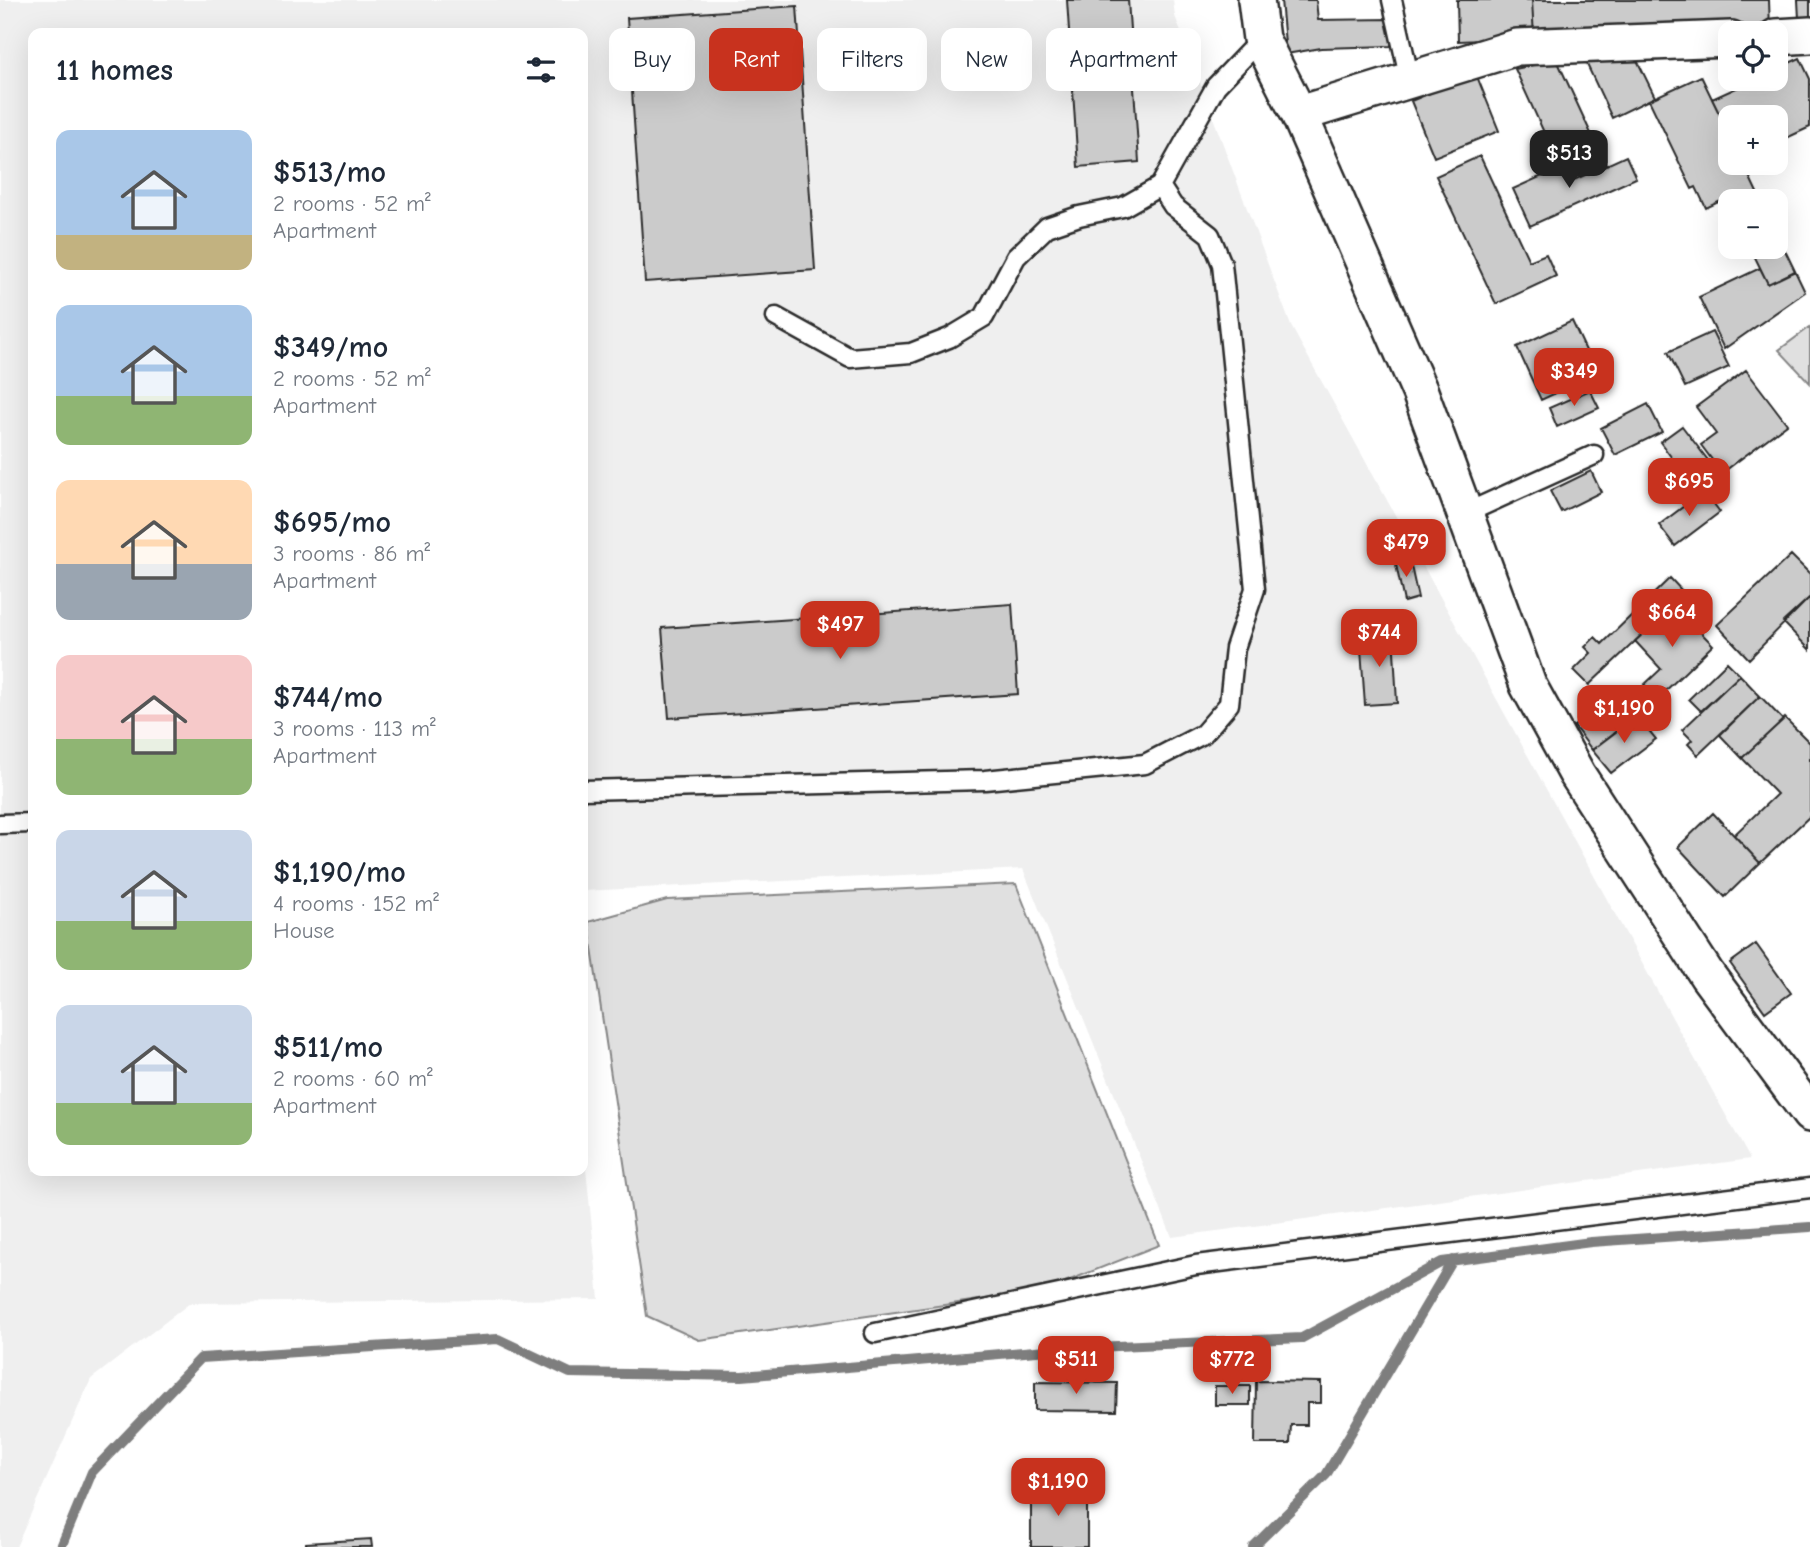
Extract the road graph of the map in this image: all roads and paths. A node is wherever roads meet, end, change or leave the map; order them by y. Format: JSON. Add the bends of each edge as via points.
{"nodes":[{"id":1,"x":1256,"y":0,"type":"edge"},
{"id":2,"x":1392,"y":0,"type":"edge"},
{"id":3,"x":1810,"y":35,"type":"edge"},
{"id":4,"x":1788,"y":36,"type":"edge"},
{"id":5,"x":1261,"y":39,"type":"junction"},
{"id":6,"x":1718,"y":39,"type":"edge"},
{"id":7,"x":1410,"y":80,"type":"junction"},
{"id":8,"x":1299,"y":114,"type":"junction"},
{"id":9,"x":1160,"y":186,"type":"junction"},
{"id":10,"x":776,"y":317,"type":"dead end"},
{"id":11,"x":1594,"y":455,"type":"dead end"},
{"id":12,"x":1464,"y":514,"type":"junction"},
{"id":13,"x":588,"y":790,"type":"edge"},
{"id":14,"x":28,"y":823,"type":"edge"},
{"id":15,"x":0,"y":824,"type":"edge"},
{"id":16,"x":1806,"y":1098,"type":"edge"},
{"id":17,"x":1810,"y":1188,"type":"edge"},
{"id":18,"x":875,"y":1334,"type":"dead end"}],
"edges":[{"from":1,"to":5,"type":"street"},
{"from":2,"to":7,"type":"lane"},
{"from":3,"to":4,"type":"street"},
{"from":5,"to":8,"type":"street"},
{"from":5,"to":9,"type":"lane","via":[[1216,86]]},
{"from":6,"to":7,"type":"street","via":[[1517,47]]},
{"from":7,"to":8,"type":"street"},
{"from":8,"to":12,"type":"street","via":[[1420,392]]},
{"from":9,"to":10,"type":"lane","via":[[1123,207],[1047,227],[1016,257],[984,317],[911,353],[850,358]]},
{"from":9,"to":13,"type":"lane","via":[[1173,206],[1210,235],[1222,264],[1255,589],[1235,648],[1229,704],[1203,734],[1145,764],[985,780]]},
{"from":11,"to":12,"type":"lane"},
{"from":12,"to":16,"type":"street","via":[[1528,685],[1577,774],[1707,975]]},
{"from":14,"to":15,"type":"lane"},
{"from":17,"to":18,"type":"lane","via":[[1196,1265]]}]}
